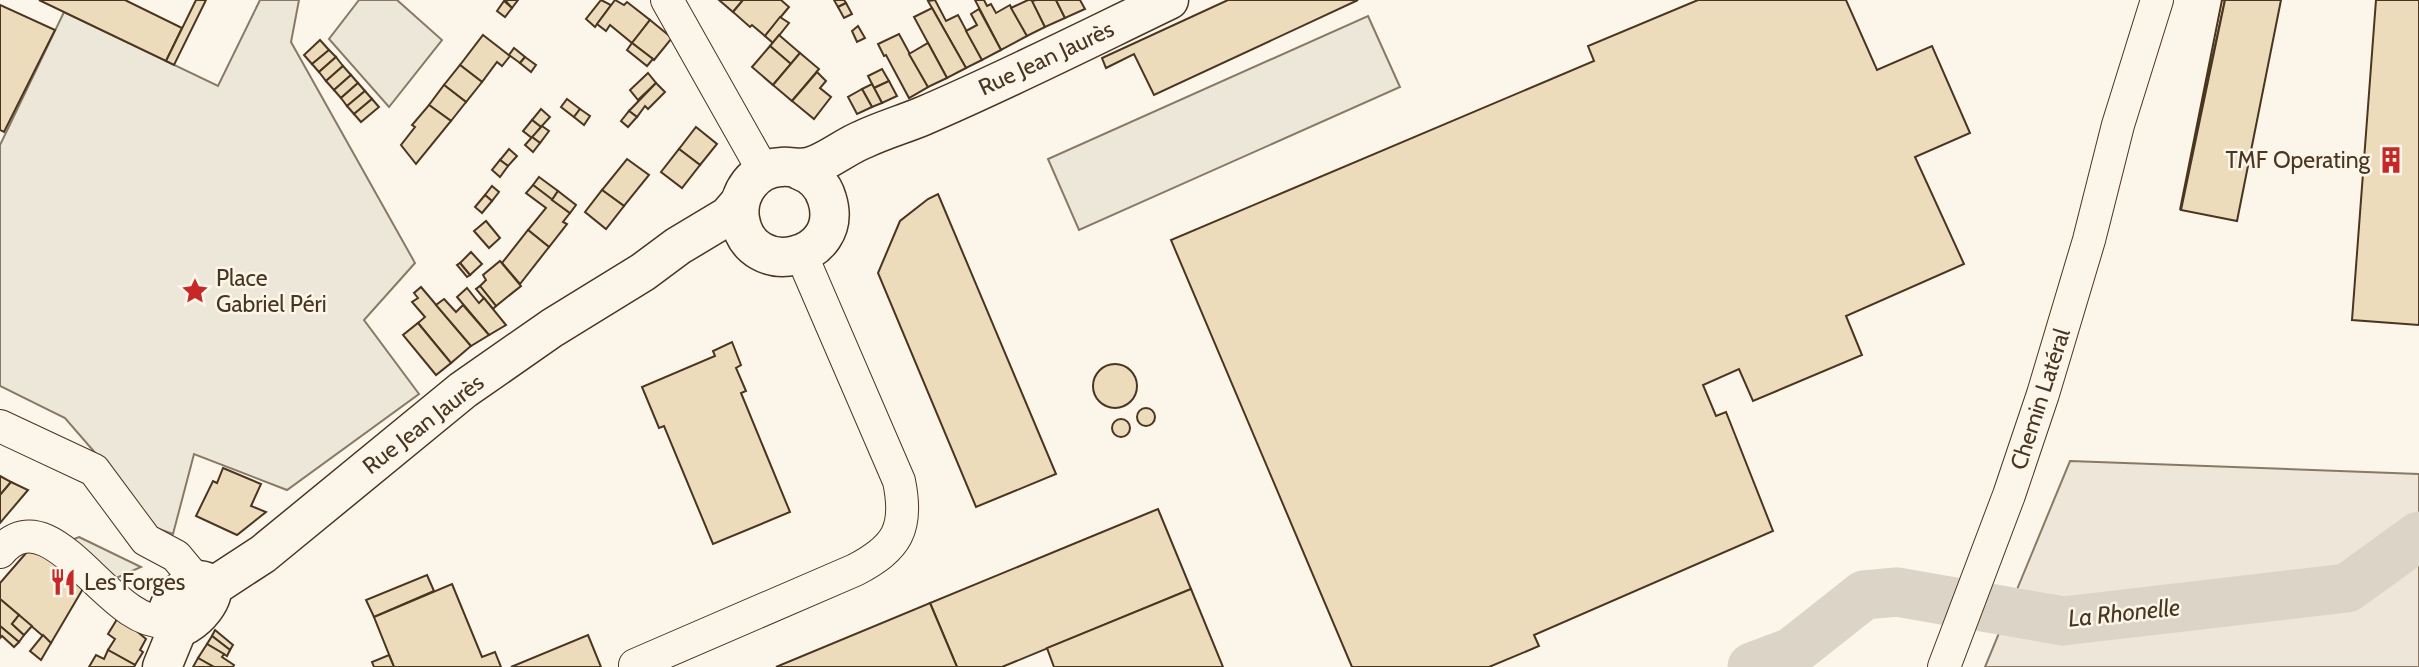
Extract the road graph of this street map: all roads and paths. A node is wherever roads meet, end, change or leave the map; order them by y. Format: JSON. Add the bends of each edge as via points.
{"nodes":[{"id":1,"x":667,"y":0,"type":"edge"},
{"id":2,"x":1169,"y":0,"type":"edge"},
{"id":3,"x":2137,"y":0,"type":"edge"},
{"id":4,"x":2157,"y":0,"type":"edge"},
{"id":5,"x":923,"y":116,"type":"junction"},
{"id":6,"x":2118,"y":125,"type":"junction"},
{"id":7,"x":781,"y":171,"type":"junction"},
{"id":8,"x":740,"y":202,"type":"junction"},
{"id":9,"x":829,"y":205,"type":"junction"},
{"id":10,"x":756,"y":247,"type":"junction"},
{"id":11,"x":801,"y":254,"type":"junction"},
{"id":12,"x":643,"y":272,"type":"junction"},
{"id":13,"x":0,"y":426,"type":"edge"},
{"id":14,"x":0,"y":552,"type":"edge"},
{"id":15,"x":204,"y":584,"type":"junction"},
{"id":16,"x":173,"y":625,"type":"junction"},
{"id":17,"x":635,"y":665,"type":"dead end"},
{"id":18,"x":162,"y":667,"type":"edge"},
{"id":19,"x":1944,"y":667,"type":"edge"}],
"edges":[{"from":1,"to":7,"type":"street"},
{"from":2,"to":5,"type":"main road","name":"Rue Jean Jaurès"},
{"from":3,"to":6,"type":"street","name":"Chemin Latéral"},
{"from":4,"to":6,"type":"street","name":"Chemin Latéral"},
{"from":5,"to":7,"type":"main road","name":"Rue Jean Jaurès","via":[[863,139],[818,163]]},
{"from":5,"to":9,"type":"main road","name":"Rue Jean Jaurès","via":[[864,163]]},
{"from":6,"to":19,"type":"street","name":"Chemin Latéral","via":[[2050,369]]},
{"from":7,"to":8,"type":"main road","name":"Rue Jean Jaurès","via":[[748,184]]},
{"from":7,"to":9,"type":"main road","via":[[808,174],[819,183]]},
{"from":8,"to":10,"type":"main road","via":[[741,227]]},
{"from":8,"to":12,"type":"main road","name":"Rue Jean Jaurès","via":[[728,216]]},
{"from":9,"to":11,"type":"main road","name":"Rue Jean Jaurès","via":[[825,232]]},
{"from":10,"to":11,"type":"main road","name":"Rue Jean Jaurès","via":[[777,257]]},
{"from":10,"to":12,"type":"main road","name":"Rue Jean Jaurès","via":[[704,254]]},
{"from":11,"to":17,"type":"street","via":[[900,481],[904,510],[898,535],[883,553],[855,570]]},
{"from":12,"to":15,"type":"main road","name":"Rue Jean Jaurès","via":[[463,390],[263,554]]},
{"from":13,"to":15,"type":"street","via":[[94,470],[146,540],[176,556]]},
{"from":14,"to":16,"type":"street","via":[[22,536],[45,539],[129,607],[153,621]]},
{"from":15,"to":16,"type":"main road","name":"Rue Jean Jaurès","via":[[212,596],[209,602],[186,626]]},
{"from":16,"to":18,"type":"main road","name":"Rue Jean Jaurès"}]}
